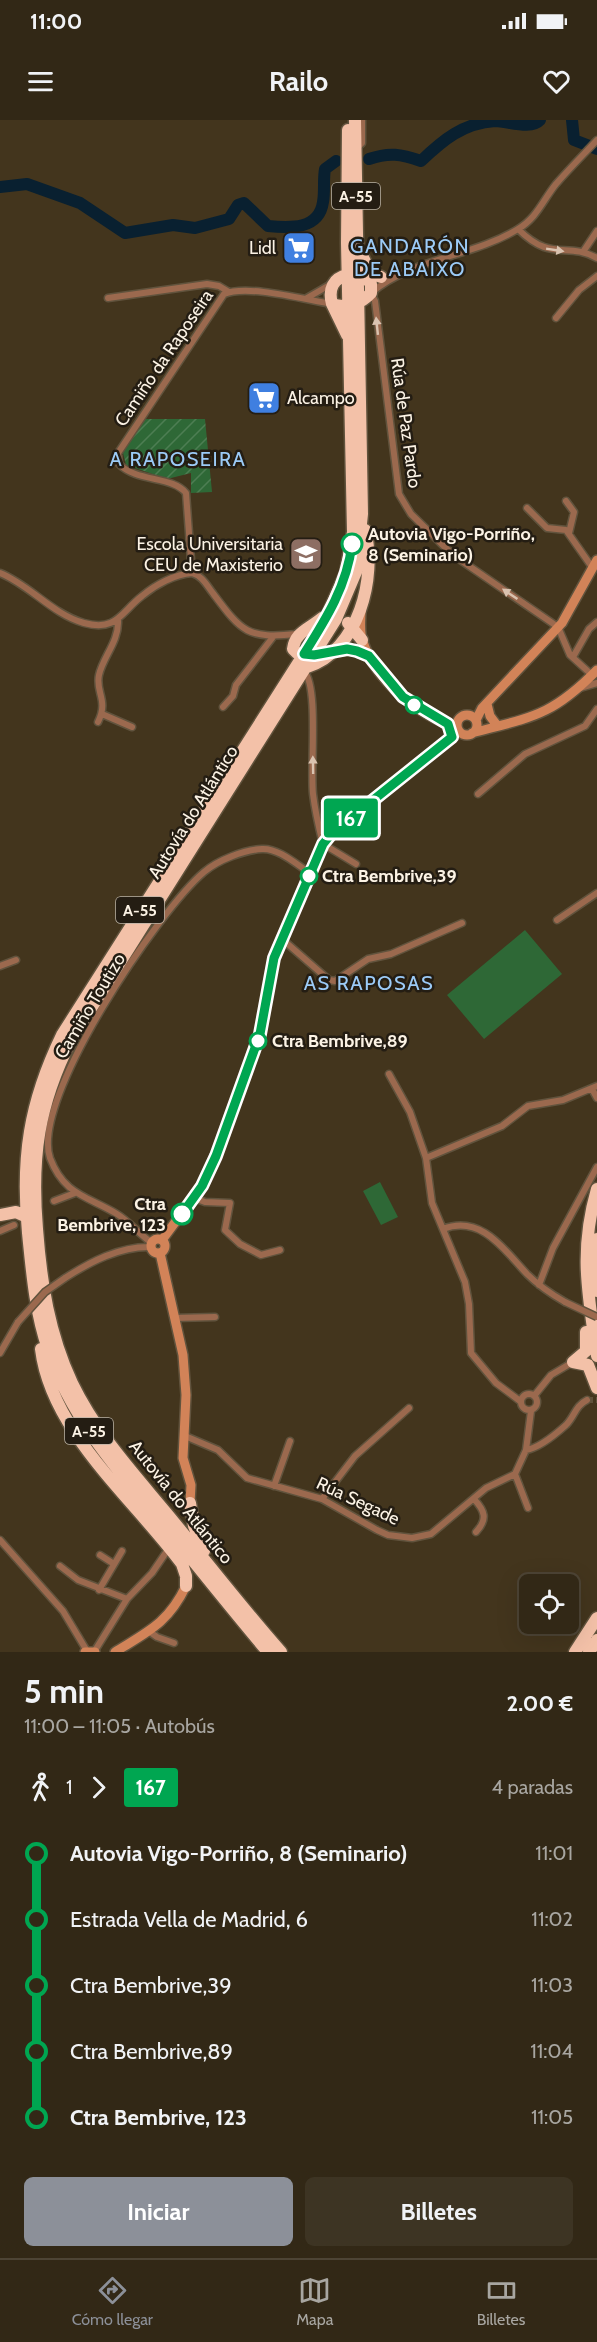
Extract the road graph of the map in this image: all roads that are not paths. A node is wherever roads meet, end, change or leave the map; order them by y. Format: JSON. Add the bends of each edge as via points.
{"nodes":[{"id":1,"x":348,"y":120,"type":"edge"},
{"id":2,"x":355,"y":120,"type":"edge"},
{"id":3,"x":362,"y":120,"type":"edge"},
{"id":4,"x":596,"y":141,"type":"edge"},
{"id":5,"x":356,"y":150,"type":"junction"},
{"id":6,"x":518,"y":229,"type":"junction"},
{"id":7,"x":597,"y":231,"type":"edge"},
{"id":8,"x":352,"y":243,"type":"junction"},
{"id":9,"x":583,"y":252,"type":"junction"},
{"id":10,"x":597,"y":258,"type":"edge"},
{"id":11,"x":597,"y":276,"type":"edge"},
{"id":12,"x":335,"y":282,"type":"junction"},
{"id":13,"x":366,"y":284,"type":"junction"},
{"id":14,"x":229,"y":292,"type":"junction"},
{"id":15,"x":108,"y":298,"type":"dead end"},
{"id":16,"x":307,"y":298,"type":"junction"},
{"id":17,"x":332,"y":304,"type":"junction"},
{"id":18,"x":556,"y":318,"type":"dead end"},
{"id":19,"x":349,"y":339,"type":"junction"},
{"id":20,"x":566,"y":501,"type":"dead end"},
{"id":21,"x":527,"y":508,"type":"dead end"},
{"id":22,"x":362,"y":514,"type":"junction"},
{"id":23,"x":569,"y":533,"type":"junction"},
{"id":24,"x":595,"y":564,"type":"edge"},
{"id":25,"x":0,"y":573,"type":"edge"},
{"id":26,"x":192,"y":573,"type":"junction"},
{"id":27,"x":335,"y":603,"type":"junction"},
{"id":28,"x":361,"y":610,"type":"junction"},
{"id":29,"x":331,"y":620,"type":"junction"},
{"id":30,"x":118,"y":621,"type":"junction"},
{"id":31,"x":597,"y":622,"type":"edge"},
{"id":32,"x":353,"y":627,"type":"junction"},
{"id":33,"x":558,"y":627,"type":"junction"},
{"id":34,"x":311,"y":628,"type":"junction"},
{"id":35,"x":297,"y":634,"type":"junction"},
{"id":36,"x":274,"y":637,"type":"junction"},
{"id":37,"x":362,"y":640,"type":"junction"},
{"id":38,"x":331,"y":651,"type":"junction"},
{"id":39,"x":304,"y":653,"type":"junction"},
{"id":40,"x":369,"y":656,"type":"junction"},
{"id":41,"x":573,"y":657,"type":"junction"},
{"id":42,"x":305,"y":669,"type":"junction"},
{"id":43,"x":595,"y":676,"type":"edge"},
{"id":44,"x":485,"y":706,"type":"junction"},
{"id":45,"x":222,"y":707,"type":"dead end"},
{"id":46,"x":597,"y":709,"type":"edge"},
{"id":47,"x":102,"y":714,"type":"junction"},
{"id":48,"x":432,"y":715,"type":"junction"},
{"id":49,"x":471,"y":718,"type":"junction"},
{"id":50,"x":98,"y":722,"type":"dead end"},
{"id":51,"x":499,"y":724,"type":"junction"},
{"id":52,"x":132,"y":727,"type":"dead end"},
{"id":53,"x":457,"y":732,"type":"junction"},
{"id":54,"x":478,"y":794,"type":"dead end"},
{"id":55,"x":323,"y":844,"type":"junction"},
{"id":56,"x":356,"y":864,"type":"dead end"},
{"id":57,"x":310,"y":873,"type":"junction"},
{"id":58,"x":597,"y":893,"type":"edge"},
{"id":59,"x":557,"y":920,"type":"dead end"},
{"id":60,"x":462,"y":923,"type":"dead end"},
{"id":61,"x":282,"y":939,"type":"junction"},
{"id":62,"x":16,"y":960,"type":"dead end"},
{"id":63,"x":0,"y":966,"type":"edge"},
{"id":64,"x":389,"y":1074,"type":"dead end"},
{"id":65,"x":595,"y":1087,"type":"edge"},
{"id":66,"x":597,"y":1098,"type":"edge"},
{"id":67,"x":426,"y":1158,"type":"junction"},
{"id":68,"x":597,"y":1167,"type":"edge"},
{"id":69,"x":597,"y":1189,"type":"edge"},
{"id":70,"x":75,"y":1193,"type":"junction"},
{"id":71,"x":194,"y":1198,"type":"junction"},
{"id":72,"x":54,"y":1201,"type":"dead end"},
{"id":73,"x":0,"y":1215,"type":"edge"},
{"id":74,"x":27,"y":1217,"type":"junction"},
{"id":75,"x":14,"y":1225,"type":"dead end"},
{"id":76,"x":443,"y":1229,"type":"junction"},
{"id":77,"x":0,"y":1231,"type":"edge"},
{"id":78,"x":597,"y":1239,"type":"edge"},
{"id":79,"x":155,"y":1244,"type":"junction"},
{"id":80,"x":280,"y":1250,"type":"dead end"},
{"id":81,"x":585,"y":1254,"type":"junction"},
{"id":82,"x":539,"y":1285,"type":"junction"},
{"id":83,"x":597,"y":1291,"type":"edge"},
{"id":84,"x":215,"y":1317,"type":"dead end"},
{"id":85,"x":597,"y":1317,"type":"edge"},
{"id":86,"x":174,"y":1318,"type":"junction"},
{"id":87,"x":42,"y":1330,"type":"junction"},
{"id":88,"x":0,"y":1353,"type":"edge"},
{"id":89,"x":597,"y":1356,"type":"edge"},
{"id":90,"x":573,"y":1362,"type":"junction"},
{"id":91,"x":597,"y":1388,"type":"edge"},
{"id":92,"x":534,"y":1396,"type":"junction"},
{"id":93,"x":587,"y":1400,"type":"dead end"},
{"id":94,"x":520,"y":1401,"type":"junction"},
{"id":95,"x":409,"y":1408,"type":"dead end"},
{"id":96,"x":531,"y":1411,"type":"junction"},
{"id":97,"x":185,"y":1437,"type":"junction"},
{"id":98,"x":290,"y":1441,"type":"dead end"},
{"id":99,"x":526,"y":1450,"type":"junction"},
{"id":100,"x":515,"y":1473,"type":"junction"},
{"id":101,"x":274,"y":1486,"type":"junction"},
{"id":102,"x":322,"y":1499,"type":"junction"},
{"id":103,"x":474,"y":1499,"type":"junction"},
{"id":104,"x":190,"y":1503,"type":"junction"},
{"id":105,"x":160,"y":1505,"type":"junction"},
{"id":106,"x":528,"y":1508,"type":"dead end"},
{"id":107,"x":476,"y":1532,"type":"dead end"},
{"id":108,"x":0,"y":1540,"type":"edge"},
{"id":109,"x":170,"y":1548,"type":"junction"},
{"id":110,"x":122,"y":1551,"type":"dead end"},
{"id":111,"x":100,"y":1555,"type":"dead end"},
{"id":112,"x":114,"y":1564,"type":"junction"},
{"id":113,"x":60,"y":1566,"type":"dead end"},
{"id":114,"x":210,"y":1566,"type":"junction"},
{"id":115,"x":186,"y":1586,"type":"joint"},
{"id":116,"x":99,"y":1590,"type":"junction"},
{"id":117,"x":127,"y":1599,"type":"junction"},
{"id":118,"x":597,"y":1618,"type":"edge"},
{"id":119,"x":150,"y":1632,"type":"junction"},
{"id":120,"x":597,"y":1640,"type":"edge"},
{"id":121,"x":174,"y":1643,"type":"dead end"},
{"id":122,"x":90,"y":1652,"type":"edge"},
{"id":123,"x":115,"y":1652,"type":"edge"},
{"id":124,"x":268,"y":1652,"type":"edge"},
{"id":125,"x":281,"y":1652,"type":"edge"},
{"id":126,"x":575,"y":1652,"type":"edge"},
{"id":127,"x":590,"y":1652,"type":"edge"}],
"edges":[{"from":1,"to":8,"type":"highway","number":"A-55"},
{"from":2,"to":5,"type":"highway","number":"A-55"},
{"from":3,"to":5,"type":"street","via":[[362,143]]},
{"from":4,"to":6,"type":"street","via":[[556,184],[536,215]]},
{"from":5,"to":8,"type":"highway","number":"A-55"},
{"from":6,"to":9,"type":"street","one_way":true,"via":[[548,250]]},
{"from":6,"to":13,"type":"street","via":[[460,255]]},
{"from":7,"to":9,"type":"street"},
{"from":8,"to":12,"type":"highway"},
{"from":8,"to":13,"type":"highway","number":"A-55"},
{"from":8,"to":13,"type":"highway"},
{"from":9,"to":10,"type":"street"},
{"from":11,"to":18,"type":"street","via":[[579,290]]},
{"from":12,"to":13,"type":"highway"},
{"from":12,"to":16,"type":"street"},
{"from":12,"to":17,"type":"highway","via":[[329,294]]},
{"from":13,"to":17,"type":"highway"},
{"from":13,"to":19,"type":"highway","number":"A-55"},
{"from":13,"to":22,"type":"highway","number":"A-55","via":[[358,322]]},
{"from":33,"to":13,"type":"street","name":"Rúa de Paz Pardo","one_way":true,"via":[[453,555],[411,514],[399,494],[375,301]]},
{"from":14,"to":15,"type":"street","name":"Camiño da Raposeira","via":[[207,284]]},
{"from":14,"to":16,"type":"street","name":"Camiño da Raposeira"},
{"from":14,"to":26,"type":"street","name":"Camiño da Raposeira","via":[[220,297],[117,456],[118,465],[126,471],[184,490]]},
{"from":16,"to":17,"type":"street","name":"Camiño da Raposeira"},
{"from":17,"to":19,"type":"highway"},
{"from":19,"to":27,"type":"highway","number":"A-55","via":[[353,532],[348,568]]},
{"from":20,"to":23,"type":"street","via":[[574,512]]},
{"from":21,"to":23,"type":"street","via":[[547,528]]},
{"from":22,"to":28,"type":"highway","via":[[369,568]]},
{"from":22,"to":29,"type":"highway","number":"A-55","via":[[356,572]]},
{"from":23,"to":24,"type":"street"},
{"from":24,"to":33,"type":"street"},
{"from":25,"to":30,"type":"street","via":[[76,620],[96,624]]},
{"from":26,"to":30,"type":"street","via":[[176,576],[150,590]]},
{"from":26,"to":36,"type":"street","via":[[202,579],[244,630]]},
{"from":27,"to":29,"type":"highway","number":"A-55"},
{"from":27,"to":34,"type":"highway"},
{"from":28,"to":32,"type":"highway"},
{"from":28,"to":37,"type":"street"},
{"from":29,"to":32,"type":"highway"},
{"from":29,"to":34,"type":"highway"},
{"from":29,"to":39,"type":"highway","number":"A-55"},
{"from":30,"to":47,"type":"street","via":[[98,676]]},
{"from":31,"to":41,"type":"street"},
{"from":32,"to":37,"type":"highway"},
{"from":32,"to":38,"type":"highway"},
{"from":33,"to":41,"type":"street"},
{"from":33,"to":44,"type":"street"},
{"from":34,"to":35,"type":"highway"},
{"from":35,"to":36,"type":"street"},
{"from":35,"to":39,"type":"highway"},
{"from":36,"to":39,"type":"street"},
{"from":36,"to":45,"type":"street"},
{"from":37,"to":40,"type":"street"},
{"from":38,"to":39,"type":"highway"},
{"from":38,"to":40,"type":"street","via":[[347,649]]},
{"from":38,"to":42,"type":"highway"},
{"from":39,"to":42,"type":"highway","name":"Autovía do Atlántico","number":"A-55"},
{"from":39,"to":74,"type":"highway","name":"Autovía do Atlántico","number":"A-55","via":[[57,1044],[31,1119],[25,1162]]},
{"from":40,"to":48,"type":"street","via":[[403,697]]},
{"from":41,"to":43,"type":"street"},
{"from":55,"to":42,"type":"street","one_way":true,"via":[[313,793],[312,705]]},
{"from":42,"to":105,"type":"highway","name":"Autovía do Atlántico","number":"A-55","via":[[83,1020],[57,1068],[40,1119],[35,1151],[40,1269],[61,1357],[106,1438]]},
{"from":43,"to":51,"type":"street","via":[[538,716]]},
{"from":44,"to":49,"type":"street"},
{"from":44,"to":51,"type":"street"},
{"from":46,"to":54,"type":"street","via":[[585,726],[525,754]]},
{"from":47,"to":50,"type":"street"},
{"from":47,"to":52,"type":"street"},
{"from":48,"to":49,"type":"street"},
{"from":48,"to":53,"type":"street"},
{"from":49,"to":51,"type":"street"},
{"from":49,"to":53,"type":"street"},
{"from":49,"to":53,"type":"street"},
{"from":51,"to":53,"type":"street"},
{"from":53,"to":55,"type":"street"},
{"from":55,"to":56,"type":"street"},
{"from":55,"to":57,"type":"street"},
{"from":57,"to":61,"type":"street"},
{"from":57,"to":70,"type":"street","name":"Camiño Toutizo","via":[[271,850],[252,851],[217,863],[199,876],[146,942],[76,1054],[59,1095],[49,1155],[59,1175]]},
{"from":58,"to":59,"type":"street"},
{"from":60,"to":61,"type":"street","via":[[391,954],[368,959],[335,981]]},
{"from":61,"to":71,"type":"street","via":[[271,971],[260,1034],[216,1156]]},
{"from":62,"to":63,"type":"street"},
{"from":64,"to":67,"type":"street","via":[[410,1112]]},
{"from":65,"to":66,"type":"street"},
{"from":65,"to":67,"type":"street","via":[[563,1100],[528,1106],[502,1126]]},
{"from":67,"to":76,"type":"street","via":[[432,1203]]},
{"from":68,"to":82,"type":"street","via":[[553,1248]]},
{"from":69,"to":81,"type":"highway"},
{"from":70,"to":72,"type":"street"},
{"from":70,"to":79,"type":"street","name":"Camiño Toutizo","via":[[118,1214]]},
{"from":71,"to":79,"type":"street"},
{"from":71,"to":80,"type":"street","via":[[230,1203],[225,1230],[240,1244],[261,1255]]},
{"from":73,"to":74,"type":"highway","via":[[16,1212]]},
{"from":74,"to":87,"type":"highway","name":"Autovía do Atlántico","number":"A-55","via":[[34,1295]]},
{"from":75,"to":77,"type":"street"},
{"from":76,"to":82,"type":"street","via":[[462,1226],[488,1234]]},
{"from":76,"to":94,"type":"street","via":[[465,1282],[471,1353],[495,1383]]},
{"from":78,"to":83,"type":"highway"},
{"from":79,"to":86,"type":"street"},
{"from":79,"to":88,"type":"street","bridge":true,"via":[[116,1253],[45,1292],[18,1322]]},
{"from":81,"to":89,"type":"highway"},
{"from":81,"to":90,"type":"highway","via":[[580,1287],[587,1347],[584,1355]]},
{"from":82,"to":85,"type":"street","bridge":true},
{"from":84,"to":86,"type":"street"},
{"from":86,"to":97,"type":"street","via":[[185,1375]]},
{"from":87,"to":109,"type":"highway","via":[[40,1343],[46,1370],[72,1428]]},
{"from":87,"to":124,"type":"highway","name":"Autovía do Atlántico","number":"A-55","via":[[63,1386],[93,1438]]},
{"from":90,"to":91,"type":"highway","via":[[588,1365]]},
{"from":90,"to":92,"type":"street","via":[[551,1374]]},
{"from":92,"to":94,"type":"street","via":[[524,1395]]},
{"from":92,"to":96,"type":"street","via":[[537,1404]]},
{"from":93,"to":99,"type":"street","via":[[579,1404],[566,1424]]},
{"from":94,"to":96,"type":"street","via":[[524,1410]]},
{"from":95,"to":102,"type":"street","via":[[355,1456]]},
{"from":96,"to":99,"type":"street"},
{"from":97,"to":101,"type":"street","name":"Rúa Segade","via":[[218,1450],[247,1478]]},
{"from":97,"to":104,"type":"street","via":[[183,1458],[191,1485]]},
{"from":98,"to":101,"type":"street"},
{"from":99,"to":100,"type":"street"},
{"from":100,"to":103,"type":"street","name":"Rúa Segade"},
{"from":100,"to":106,"type":"street"},
{"from":101,"to":102,"type":"street","name":"Rúa Segade"},
{"from":102,"to":103,"type":"street","name":"Rúa Segade","via":[[383,1533],[412,1539],[431,1534]]},
{"from":103,"to":107,"type":"street","via":[[485,1515]]},
{"from":104,"to":105,"type":"highway","via":[[181,1514]]},
{"from":104,"to":114,"type":"highway","via":[[197,1538]]},
{"from":105,"to":114,"type":"highway","name":"Autovía do Atlántico","number":"A-55"},
{"from":108,"to":122,"type":"street","via":[[63,1611]]},
{"from":109,"to":115,"type":"highway","via":[[182,1564]]},
{"from":109,"to":117,"type":"street"},
{"from":110,"to":112,"type":"street"},
{"from":111,"to":112,"type":"street"},
{"from":112,"to":116,"type":"street"},
{"from":113,"to":116,"type":"street","via":[[78,1581]]},
{"from":114,"to":125,"type":"highway","name":"Autovía do Atlántico","number":"A-55"},
{"from":115,"to":119,"type":"street","via":[[171,1613]]},
{"from":116,"to":117,"type":"street"},
{"from":117,"to":122,"type":"street"},
{"from":118,"to":126,"type":"highway"},
{"from":119,"to":121,"type":"street"},
{"from":119,"to":123,"type":"street"},
{"from":120,"to":127,"type":"highway"}]}
